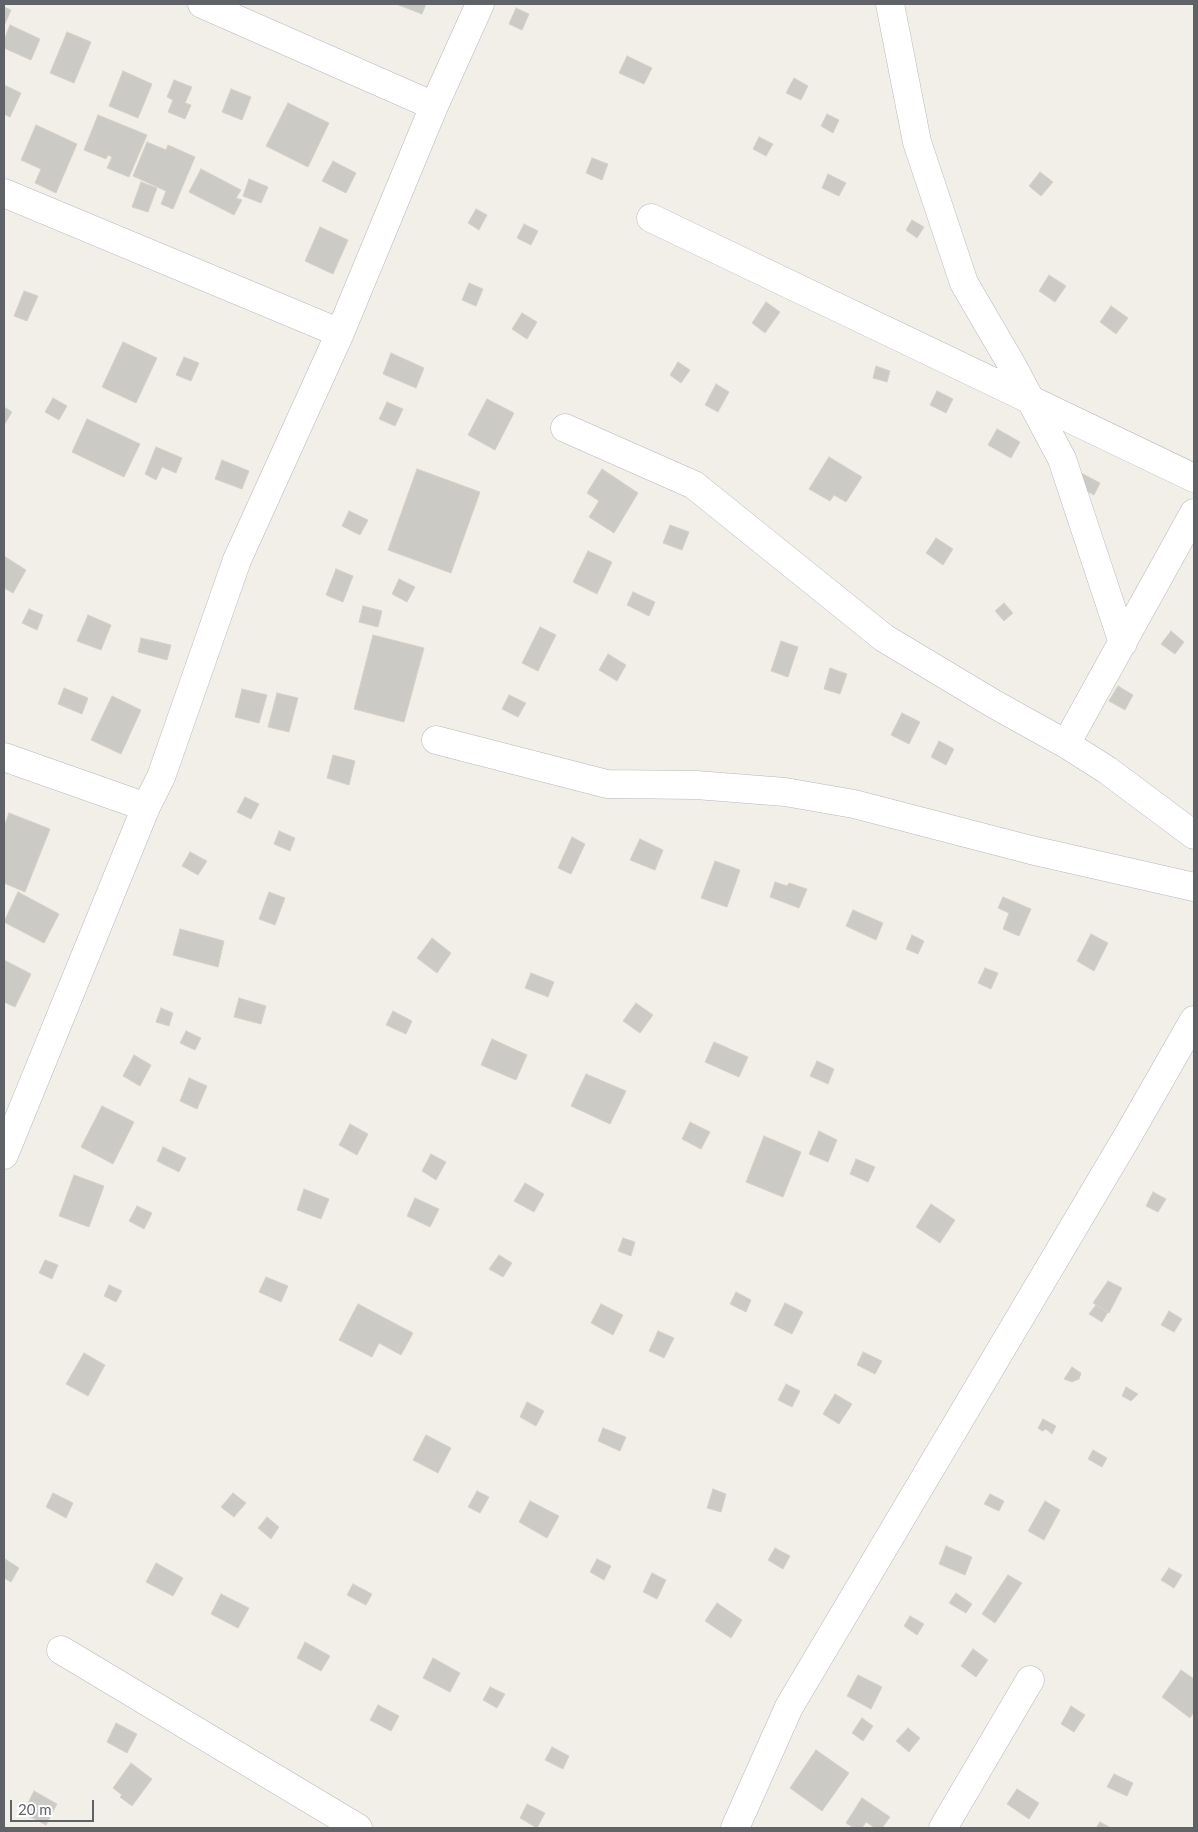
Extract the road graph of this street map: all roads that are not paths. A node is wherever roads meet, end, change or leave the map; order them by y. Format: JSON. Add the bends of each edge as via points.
{"nodes":[{"id":1,"x":202,"y":4,"type":"edge"},
{"id":2,"x":480,"y":4,"type":"edge"},
{"id":3,"x":890,"y":4,"type":"edge"},
{"id":4,"x":434,"y":106,"type":"junction"},
{"id":5,"x":4,"y":193,"type":"edge"},
{"id":6,"x":651,"y":218,"type":"dead end"},
{"id":7,"x":340,"y":333,"type":"junction"},
{"id":8,"x":1030,"y":399,"type":"junction"},
{"id":9,"x":565,"y":428,"type":"dead end"},
{"id":10,"x":1194,"y":478,"type":"edge"},
{"id":11,"x":1194,"y":513,"type":"edge"},
{"id":12,"x":1123,"y":643,"type":"junction"},
{"id":13,"x":436,"y":740,"type":"dead end"},
{"id":14,"x":1066,"y":744,"type":"junction"},
{"id":15,"x":4,"y":757,"type":"edge"},
{"id":16,"x":146,"y":807,"type":"junction"},
{"id":17,"x":1194,"y":835,"type":"edge"},
{"id":18,"x":1194,"y":887,"type":"edge"},
{"id":19,"x":1194,"y":1020,"type":"edge"},
{"id":20,"x":4,"y":1155,"type":"edge"},
{"id":21,"x":61,"y":1650,"type":"dead end"},
{"id":22,"x":1030,"y":1680,"type":"dead end"},
{"id":23,"x":358,"y":1828,"type":"edge"},
{"id":24,"x":735,"y":1828,"type":"edge"},
{"id":25,"x":943,"y":1828,"type":"edge"}],
"edges":[{"from":1,"to":4,"type":"street"},
{"from":2,"to":4,"type":"street"},
{"from":3,"to":8,"type":"street","via":[[917,142],[964,283]]},
{"from":4,"to":7,"type":"street"},
{"from":5,"to":7,"type":"street"},
{"from":6,"to":8,"type":"street"},
{"from":7,"to":16,"type":"street","via":[[237,560],[161,777]]},
{"from":8,"to":10,"type":"street"},
{"from":8,"to":12,"type":"street","via":[[1062,459]]},
{"from":9,"to":14,"type":"street","via":[[694,485],[884,638]]},
{"from":11,"to":12,"type":"street"},
{"from":12,"to":14,"type":"street"},
{"from":13,"to":18,"type":"street","via":[[607,784],[696,785],[785,792],[854,804],[1031,850]]},
{"from":14,"to":17,"type":"street","via":[[1107,770]]},
{"from":15,"to":16,"type":"street"},
{"from":16,"to":20,"type":"street"},
{"from":19,"to":24,"type":"street","via":[[789,1707]]},
{"from":21,"to":23,"type":"street"},
{"from":22,"to":25,"type":"street"}]}
